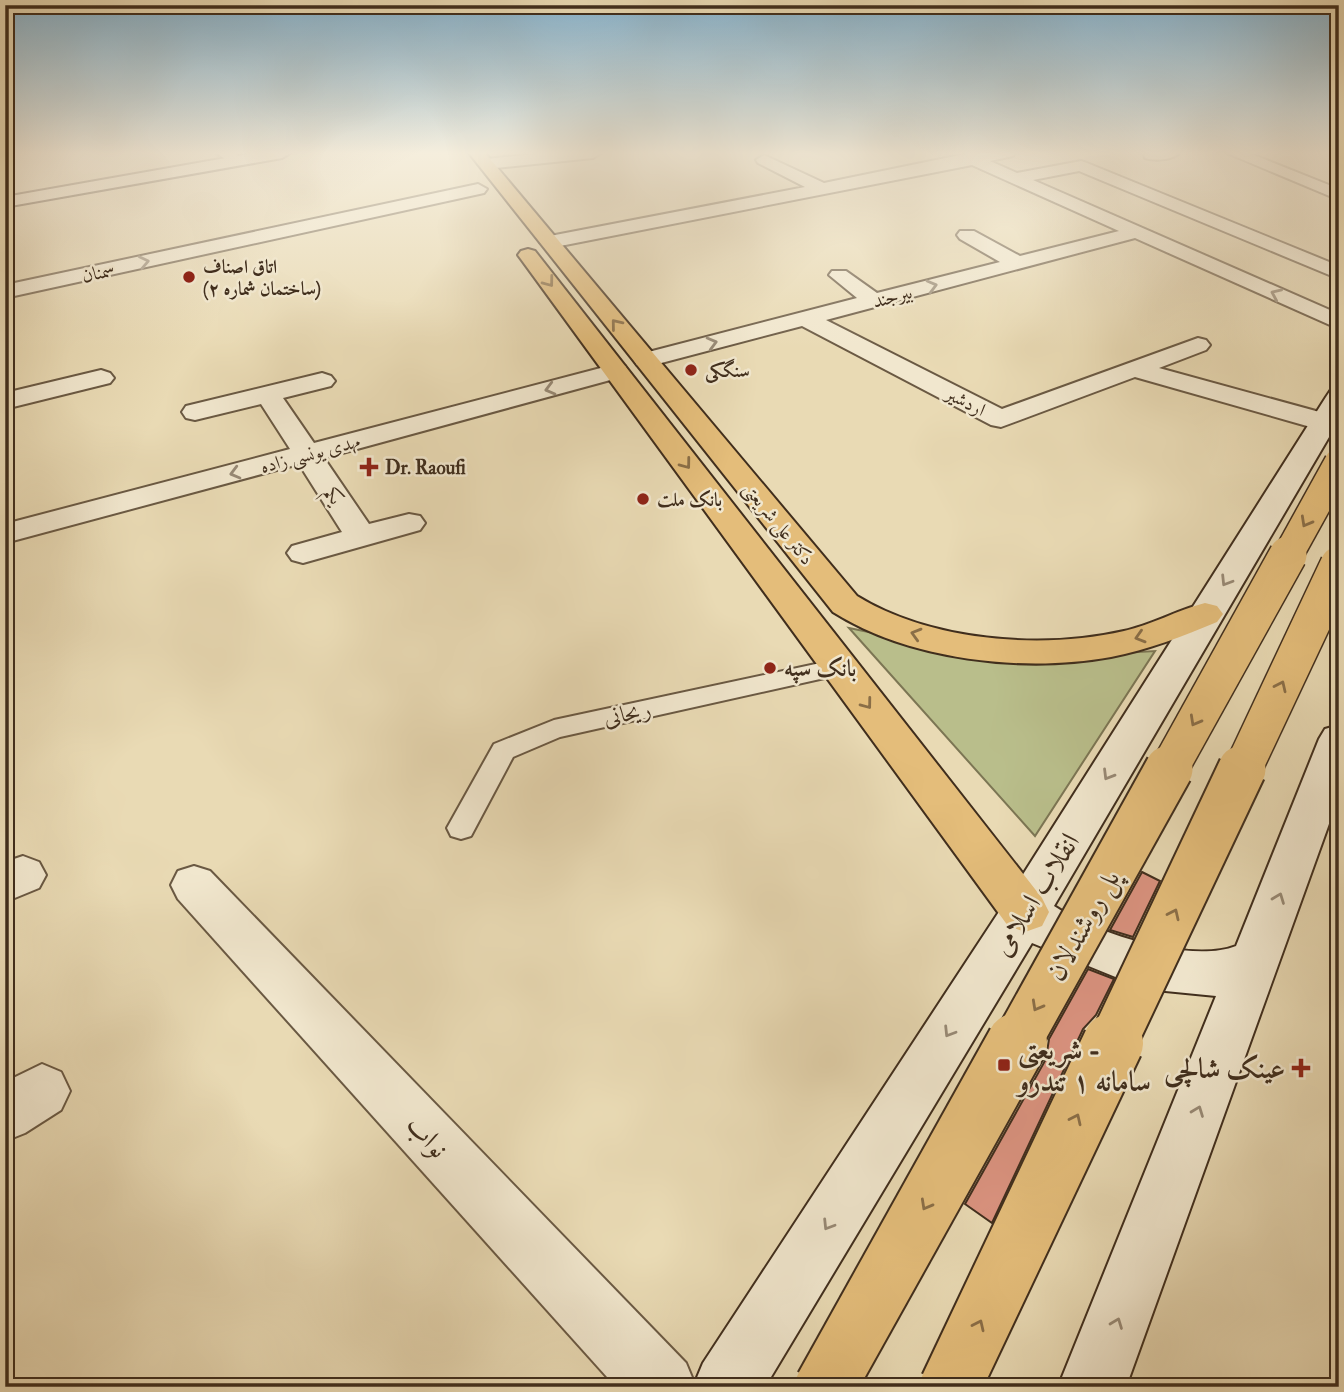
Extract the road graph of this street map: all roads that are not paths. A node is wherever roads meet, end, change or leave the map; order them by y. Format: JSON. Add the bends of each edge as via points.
{"nodes":[{"id":1,"x":289,"y":218,"type":"edge"},
{"id":2,"x":515,"y":218,"type":"edge"},
{"id":3,"x":526,"y":218,"type":"edge"},
{"id":4,"x":670,"y":218,"type":"edge"},
{"id":5,"x":1105,"y":218,"type":"edge"},
{"id":6,"x":1206,"y":218,"type":"edge"},
{"id":7,"x":1137,"y":232,"type":"junction"},
{"id":8,"x":967,"y":235,"type":"dead end"},
{"id":9,"x":550,"y":242,"type":"junction"},
{"id":10,"x":1017,"y":263,"type":"junction"},
{"id":11,"x":1339,"y":273,"type":"edge"},
{"id":12,"x":839,"y":275,"type":"dead end"},
{"id":13,"x":5,"y":292,"type":"edge"},
{"id":14,"x":874,"y":301,"type":"junction"},
{"id":15,"x":806,"y":319,"type":"junction"},
{"id":16,"x":1339,"y":322,"type":"edge"},
{"id":17,"x":1198,"y":345,"type":"dead end"},
{"id":18,"x":631,"y":366,"type":"junction"},
{"id":19,"x":1133,"y":369,"type":"junction"},
{"id":20,"x":101,"y":377,"type":"dead end"},
{"id":21,"x":322,"y":381,"type":"dead end"},
{"id":22,"x":268,"y":395,"type":"junction"},
{"id":23,"x":5,"y":401,"type":"edge"},
{"id":24,"x":195,"y":412,"type":"dead end"},
{"id":25,"x":1334,"y":427,"type":"edge"},
{"id":26,"x":307,"y":454,"type":"junction"},
{"id":27,"x":409,"y":523,"type":"dead end"},
{"id":28,"x":5,"y":534,"type":"edge"},
{"id":29,"x":361,"y":536,"type":"junction"},
{"id":30,"x":303,"y":553,"type":"dead end"},
{"id":31,"x":1339,"y":565,"type":"edge"},
{"id":32,"x":1205,"y":614,"type":"junction"},
{"id":33,"x":839,"y":667,"type":"junction"},
{"id":34,"x":1337,"y":751,"type":"edge"},
{"id":35,"x":461,"y":828,"type":"dead end"},
{"id":36,"x":194,"y":885,"type":"dead end"},
{"id":37,"x":1025,"y":912,"type":"junction"},
{"id":38,"x":1254,"y":961,"type":"junction"},
{"id":39,"x":662,"y":1387,"type":"edge"},
{"id":40,"x":726,"y":1387,"type":"edge"},
{"id":41,"x":825,"y":1387,"type":"edge"},
{"id":42,"x":950,"y":1387,"type":"edge"},
{"id":43,"x":1092,"y":1387,"type":"edge"}],
"edges":[{"from":13,"to":1,"type":"street","name":"سمنان","one_way":true},
{"from":2,"to":18,"type":"main road","name":"دکتر علی شریعتی","one_way":true},
{"from":3,"to":9,"type":"main road","name":"دکتر علی شریعتی"},
{"from":4,"to":9,"type":"street"},
{"from":5,"to":7,"type":"street"},
{"from":6,"to":11,"type":"street"},
{"from":7,"to":10,"type":"street","name":"بیرجند"},
{"from":16,"to":7,"type":"street","one_way":true},
{"from":8,"to":10,"type":"street"},
{"from":18,"to":9,"type":"main road","name":"دکتر علی شریعتی","one_way":true},
{"from":14,"to":10,"type":"street","name":"بیرجند","one_way":true},
{"from":12,"to":14,"type":"street"},
{"from":14,"to":15,"type":"street","name":"بیرجند"},
{"from":18,"to":15,"type":"street","name":"بیرجند","one_way":true},
{"from":15,"to":19,"type":"street","name":"اردشیر","via":[[1000,419]]},
{"from":17,"to":19,"type":"street","name":"اردشیر"},
{"from":18,"to":26,"type":"street","name":"مهدی یونسی زاده","one_way":true},
{"from":32,"to":18,"type":"main road","name":"دکتر علی شریعتی","one_way":true,"via":[[1127,641],[1041,650],[961,645],[860,616]]},
{"from":18,"to":33,"type":"main road","name":"دکتر علی شریعتی","one_way":true},
{"from":19,"to":25,"type":"street"},
{"from":20,"to":23,"type":"street"},
{"from":21,"to":22,"type":"street"},
{"from":22,"to":24,"type":"street"},
{"from":22,"to":26,"type":"street","name":"یکم"},
{"from":25,"to":32,"type":"street","name":"انقلاب اسلامی","one_way":true},
{"from":25,"to":41,"type":"main road","name":"پل روشندلان","one_way":true,"bridge":true},
{"from":26,"to":28,"type":"street","name":"مهدی یونسی زاده","one_way":true},
{"from":26,"to":29,"type":"street","name":"یکم"},
{"from":27,"to":29,"type":"street"},
{"from":29,"to":30,"type":"street"},
{"from":42,"to":31,"type":"main road","one_way":true,"bridge":true},
{"from":32,"to":37,"type":"street","name":"انقلاب اسلامی","one_way":true},
{"from":33,"to":35,"type":"lane","name":"ریحانی","via":[[554,729],[503,751]]},
{"from":33,"to":37,"type":"main road","name":"دکتر علی شریعتی","one_way":true},
{"from":38,"to":34,"type":"street","one_way":true},
{"from":36,"to":39,"type":"street","name":"نواب"},
{"from":37,"to":38,"type":"street","via":[[1055,933],[1145,967],[1222,974]]},
{"from":37,"to":40,"type":"street","name":"انقلاب اسلامی","one_way":true},
{"from":43,"to":38,"type":"street","one_way":true}]}
